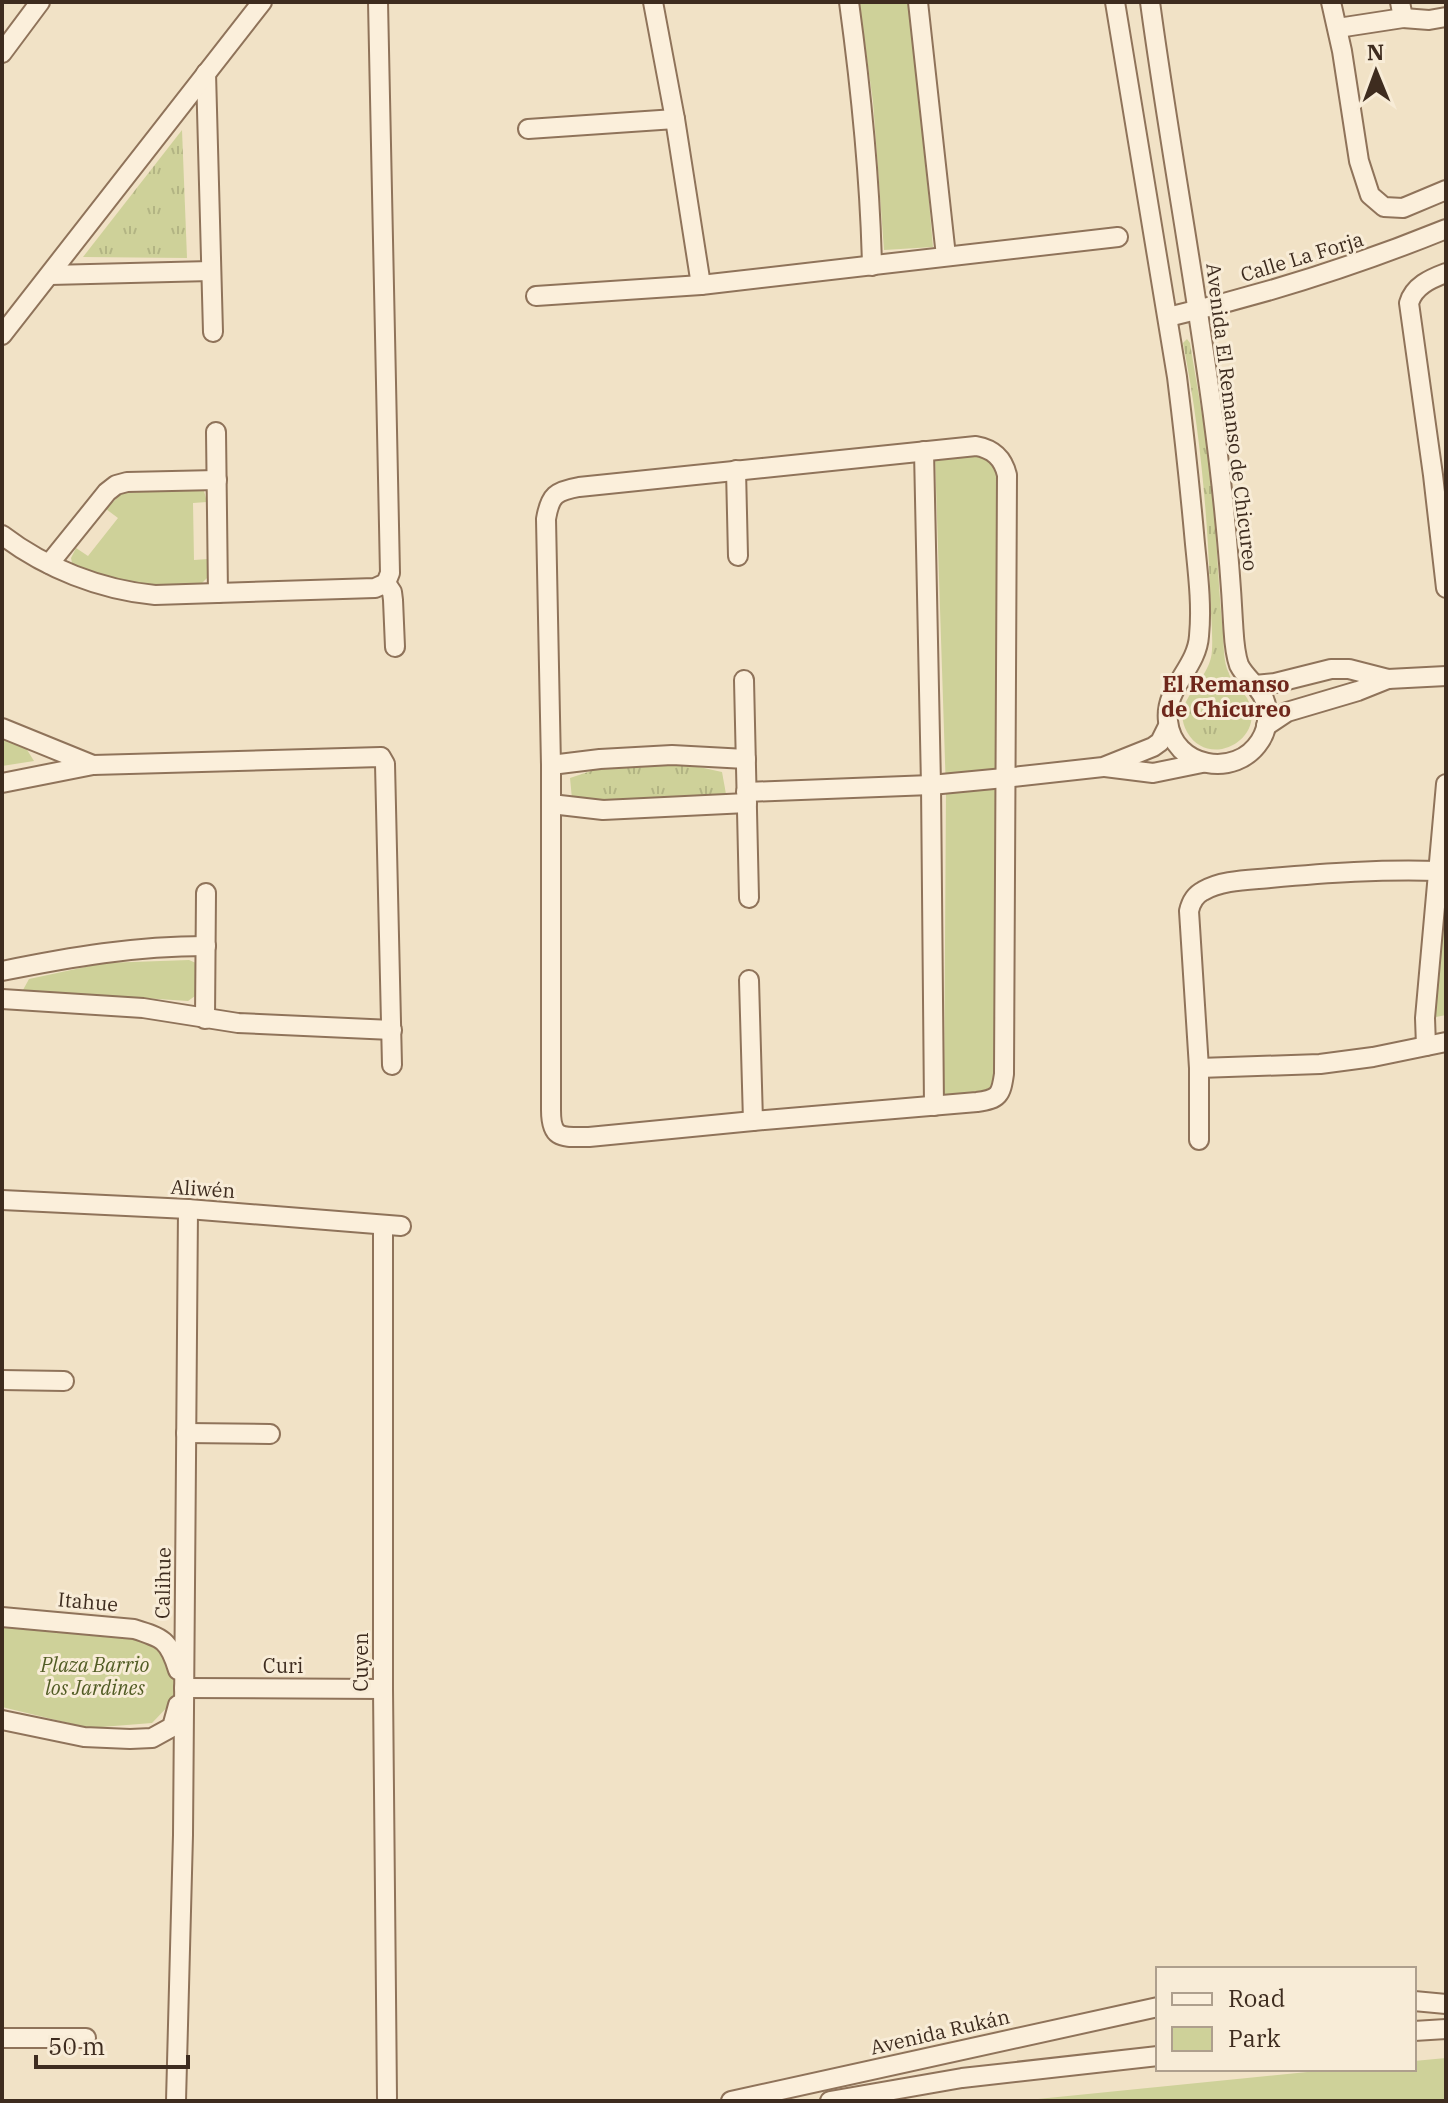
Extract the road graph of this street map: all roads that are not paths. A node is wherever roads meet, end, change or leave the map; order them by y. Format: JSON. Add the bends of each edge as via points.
{"nodes":[{"id":1,"x":40,"y":2,"type":"edge"},
{"id":2,"x":262,"y":2,"type":"edge"},
{"id":3,"x":378,"y":2,"type":"edge"},
{"id":4,"x":653,"y":2,"type":"edge"},
{"id":5,"x":849,"y":2,"type":"edge"},
{"id":6,"x":918,"y":2,"type":"edge"},
{"id":7,"x":1115,"y":2,"type":"edge"},
{"id":8,"x":1150,"y":2,"type":"edge"},
{"id":9,"x":1331,"y":2,"type":"edge"},
{"id":10,"x":1402,"y":10,"type":"edge"},
{"id":11,"x":1446,"y":17,"type":"edge"},
{"id":12,"x":1338,"y":28,"type":"junction"},
{"id":13,"x":2,"y":53,"type":"edge"},
{"id":14,"x":206,"y":73,"type":"junction"},
{"id":15,"x":675,"y":119,"type":"junction"},
{"id":16,"x":528,"y":129,"type":"dead end"},
{"id":17,"x":1446,"y":190,"type":"edge"},
{"id":18,"x":1446,"y":229,"type":"edge"},
{"id":19,"x":1118,"y":237,"type":"dead end"},
{"id":20,"x":946,"y":256,"type":"junction"},
{"id":21,"x":872,"y":266,"type":"junction"},
{"id":22,"x":211,"y":271,"type":"junction"},
{"id":23,"x":1446,"y":273,"type":"edge"},
{"id":24,"x":50,"y":275,"type":"junction"},
{"id":25,"x":701,"y":285,"type":"junction"},
{"id":26,"x":536,"y":296,"type":"dead end"},
{"id":27,"x":1198,"y":310,"type":"junction"},
{"id":28,"x":1168,"y":317,"type":"junction"},
{"id":29,"x":213,"y":332,"type":"dead end"},
{"id":30,"x":2,"y":335,"type":"edge"},
{"id":31,"x":216,"y":432,"type":"dead end"},
{"id":32,"x":924,"y":451,"type":"junction"},
{"id":33,"x":736,"y":470,"type":"junction"},
{"id":34,"x":1440,"y":473,"type":"edge"},
{"id":35,"x":217,"y":480,"type":"junction"},
{"id":36,"x":2,"y":535,"type":"edge"},
{"id":37,"x":738,"y":556,"type":"dead end"},
{"id":38,"x":49,"y":564,"type":"junction"},
{"id":39,"x":386,"y":583,"type":"junction"},
{"id":40,"x":1446,"y":588,"type":"edge"},
{"id":41,"x":218,"y":593,"type":"junction"},
{"id":42,"x":395,"y":647,"type":"dead end"},
{"id":43,"x":1446,"y":676,"type":"edge"},
{"id":44,"x":1388,"y":679,"type":"junction"},
{"id":45,"x":744,"y":680,"type":"dead end"},
{"id":46,"x":1255,"y":685,"type":"junction"},
{"id":47,"x":1168,"y":726,"type":"junction"},
{"id":48,"x":1266,"y":726,"type":"junction"},
{"id":49,"x":2,"y":728,"type":"edge"},
{"id":50,"x":746,"y":759,"type":"junction"},
{"id":51,"x":1202,"y":763,"type":"junction"},
{"id":52,"x":93,"y":765,"type":"junction"},
{"id":53,"x":551,"y":765,"type":"junction"},
{"id":54,"x":1103,"y":767,"type":"junction"},
{"id":55,"x":1004,"y":778,"type":"junction"},
{"id":56,"x":2,"y":783,"type":"edge"},
{"id":57,"x":1446,"y":784,"type":"edge"},
{"id":58,"x":931,"y":785,"type":"junction"},
{"id":59,"x":746,"y":797,"type":"junction"},
{"id":60,"x":551,"y":804,"type":"junction"},
{"id":61,"x":1439,"y":871,"type":"junction"},
{"id":62,"x":206,"y":893,"type":"dead end"},
{"id":63,"x":749,"y":898,"type":"dead end"},
{"id":64,"x":206,"y":946,"type":"junction"},
{"id":65,"x":2,"y":971,"type":"edge"},
{"id":66,"x":749,"y":980,"type":"dead end"},
{"id":67,"x":2,"y":999,"type":"edge"},
{"id":68,"x":205,"y":1019,"type":"junction"},
{"id":69,"x":392,"y":1030,"type":"junction"},
{"id":70,"x":1446,"y":1042,"type":"edge"},
{"id":71,"x":1426,"y":1046,"type":"junction"},
{"id":72,"x":392,"y":1065,"type":"dead end"},
{"id":73,"x":1199,"y":1068,"type":"junction"},
{"id":74,"x":934,"y":1106,"type":"junction"},
{"id":75,"x":753,"y":1121,"type":"junction"},
{"id":76,"x":1199,"y":1140,"type":"dead end"},
{"id":77,"x":2,"y":1200,"type":"edge"},
{"id":78,"x":188,"y":1209,"type":"junction"},
{"id":79,"x":392,"y":1226,"type":"joint"},
{"id":80,"x":2,"y":1380,"type":"edge"},
{"id":81,"x":64,"y":1381,"type":"dead end"},
{"id":82,"x":186,"y":1433,"type":"junction"},
{"id":83,"x":270,"y":1434,"type":"dead end"},
{"id":84,"x":2,"y":1617,"type":"edge"},
{"id":85,"x":184,"y":1688,"type":"junction"},
{"id":86,"x":383,"y":1689,"type":"junction"},
{"id":87,"x":2,"y":1720,"type":"edge"},
{"id":88,"x":1416,"y":2001,"type":"edge"},
{"id":89,"x":1446,"y":2004,"type":"edge"},
{"id":90,"x":1156,"y":2007,"type":"edge"},
{"id":91,"x":1446,"y":2029,"type":"edge"},
{"id":92,"x":1416,"y":2031,"type":"edge"},
{"id":93,"x":2,"y":2038,"type":"edge"},
{"id":94,"x":86,"y":2038,"type":"dead end"},
{"id":95,"x":1156,"y":2056,"type":"edge"},
{"id":96,"x":387,"y":2098,"type":"dead end"},
{"id":97,"x":176,"y":2101,"type":"edge"},
{"id":98,"x":731,"y":2101,"type":"edge"},
{"id":99,"x":830,"y":2101,"type":"edge"}],
"edges":[{"from":1,"to":13,"type":"street"},
{"from":2,"to":14,"type":"street"},
{"from":3,"to":39,"type":"street","via":[[390,573]]},
{"from":4,"to":15,"type":"street"},
{"from":5,"to":21,"type":"street","via":[[862,101]]},
{"from":6,"to":20,"type":"street"},
{"from":7,"to":28,"type":"street"},
{"from":8,"to":27,"type":"street","name":"Avenida El Remanso de Chicureo"},
{"from":9,"to":12,"type":"street"},
{"from":10,"to":11,"type":"street","via":[[1420,20]]},
{"from":10,"to":12,"type":"street"},
{"from":12,"to":17,"type":"street","via":[[1359,161],[1370,195],[1384,207],[1403,208]]},
{"from":14,"to":22,"type":"street"},
{"from":14,"to":24,"type":"street"},
{"from":15,"to":16,"type":"street"},
{"from":15,"to":25,"type":"street"},
{"from":18,"to":27,"type":"street","name":"Calle La Forja","via":[[1285,287]]},
{"from":19,"to":20,"type":"street"},
{"from":20,"to":21,"type":"street"},
{"from":21,"to":25,"type":"street"},
{"from":22,"to":24,"type":"street"},
{"from":22,"to":29,"type":"street"},
{"from":23,"to":34,"type":"street","via":[[1412,293],[1409,303]]},
{"from":24,"to":30,"type":"street"},
{"from":25,"to":26,"type":"street"},
{"from":27,"to":28,"type":"street","name":"Calle La Forja"},
{"from":27,"to":46,"type":"street","name":"Avenida El Remanso de Chicureo","via":[[1225,502],[1235,651]]},
{"from":28,"to":47,"type":"street","via":[[1185,438],[1200,622],[1192,664],[1169,701]]},
{"from":31,"to":35,"type":"street"},
{"from":32,"to":33,"type":"street"},
{"from":32,"to":55,"type":"street","via":[[983,447],[996,454],[1007,475]]},
{"from":32,"to":58,"type":"street"},
{"from":33,"to":37,"type":"street"},
{"from":33,"to":53,"type":"street","via":[[579,487],[555,494],[548,504]]},
{"from":34,"to":40,"type":"street"},
{"from":35,"to":38,"type":"street","via":[[116,485]]},
{"from":35,"to":41,"type":"street"},
{"from":36,"to":38,"type":"street"},
{"from":38,"to":41,"type":"street","via":[[138,594]]},
{"from":39,"to":41,"type":"street","via":[[375,588]]},
{"from":39,"to":42,"type":"street","via":[[392,592]]},
{"from":43,"to":44,"type":"street"},
{"from":44,"to":46,"type":"street","via":[[1331,669]]},
{"from":44,"to":48,"type":"street","via":[[1287,712]]},
{"from":45,"to":50,"type":"street"},
{"from":46,"to":48,"type":"street","name":"Avenida El Remanso de Chicureo","via":[[1266,705]]},
{"from":47,"to":51,"type":"street","via":[[1180,749]]},
{"from":47,"to":54,"type":"street","via":[[1153,747]]},
{"from":48,"to":51,"type":"street","via":[[1259,743],[1241,759]]},
{"from":49,"to":52,"type":"street"},
{"from":50,"to":53,"type":"street","via":[[672,755]]},
{"from":50,"to":59,"type":"street"},
{"from":51,"to":54,"type":"street","via":[[1153,773]]},
{"from":52,"to":56,"type":"street"},
{"from":52,"to":69,"type":"street","via":[[383,759]]},
{"from":53,"to":60,"type":"street"},
{"from":54,"to":55,"type":"street"},
{"from":55,"to":58,"type":"street"},
{"from":55,"to":74,"type":"street","via":[[1002,1088],[992,1100]]},
{"from":57,"to":61,"type":"street"},
{"from":58,"to":59,"type":"street"},
{"from":58,"to":74,"type":"street"},
{"from":59,"to":60,"type":"street","via":[[603,810]]},
{"from":59,"to":63,"type":"street"},
{"from":60,"to":75,"type":"street","via":[[551,1127],[557,1134],[589,1137]]},
{"from":61,"to":71,"type":"street"},
{"from":61,"to":73,"type":"street","via":[[1276,877],[1200,892],[1189,911]]},
{"from":62,"to":64,"type":"street"},
{"from":64,"to":65,"type":"street","via":[[135,948]]},
{"from":64,"to":68,"type":"street"},
{"from":66,"to":75,"type":"street"},
{"from":67,"to":68,"type":"street","via":[[143,1008]]},
{"from":68,"to":69,"type":"street"},
{"from":69,"to":72,"type":"street"},
{"from":70,"to":71,"type":"street"},
{"from":71,"to":73,"type":"street","via":[[1320,1064]]},
{"from":73,"to":76,"type":"street"},
{"from":74,"to":75,"type":"street"},
{"from":77,"to":78,"type":"street","name":"Aliwén"},
{"from":78,"to":79,"type":"street","name":"Aliwén"},
{"from":78,"to":82,"type":"street","name":"Calihue"},
{"from":79,"to":86,"type":"street","name":"Cuyen"},
{"from":80,"to":81,"type":"street"},
{"from":82,"to":83,"type":"street"},
{"from":82,"to":85,"type":"street","name":"Calihue"},
{"from":84,"to":85,"type":"street","name":"Itahue","via":[[153,1635],[171,1647]]},
{"from":85,"to":86,"type":"street","name":"Curi"},
{"from":85,"to":87,"type":"street","via":[[172,1727],[152,1738],[84,1737]]},
{"from":85,"to":97,"type":"street","name":"Calihue"},
{"from":86,"to":96,"type":"street","name":"Cuyen"},
{"from":88,"to":89,"type":"street"},
{"from":90,"to":98,"type":"street","name":"Avenida Rukán"},
{"from":91,"to":92,"type":"street"},
{"from":93,"to":94,"type":"street"},
{"from":95,"to":99,"type":"street","via":[[962,2078]]}]}
